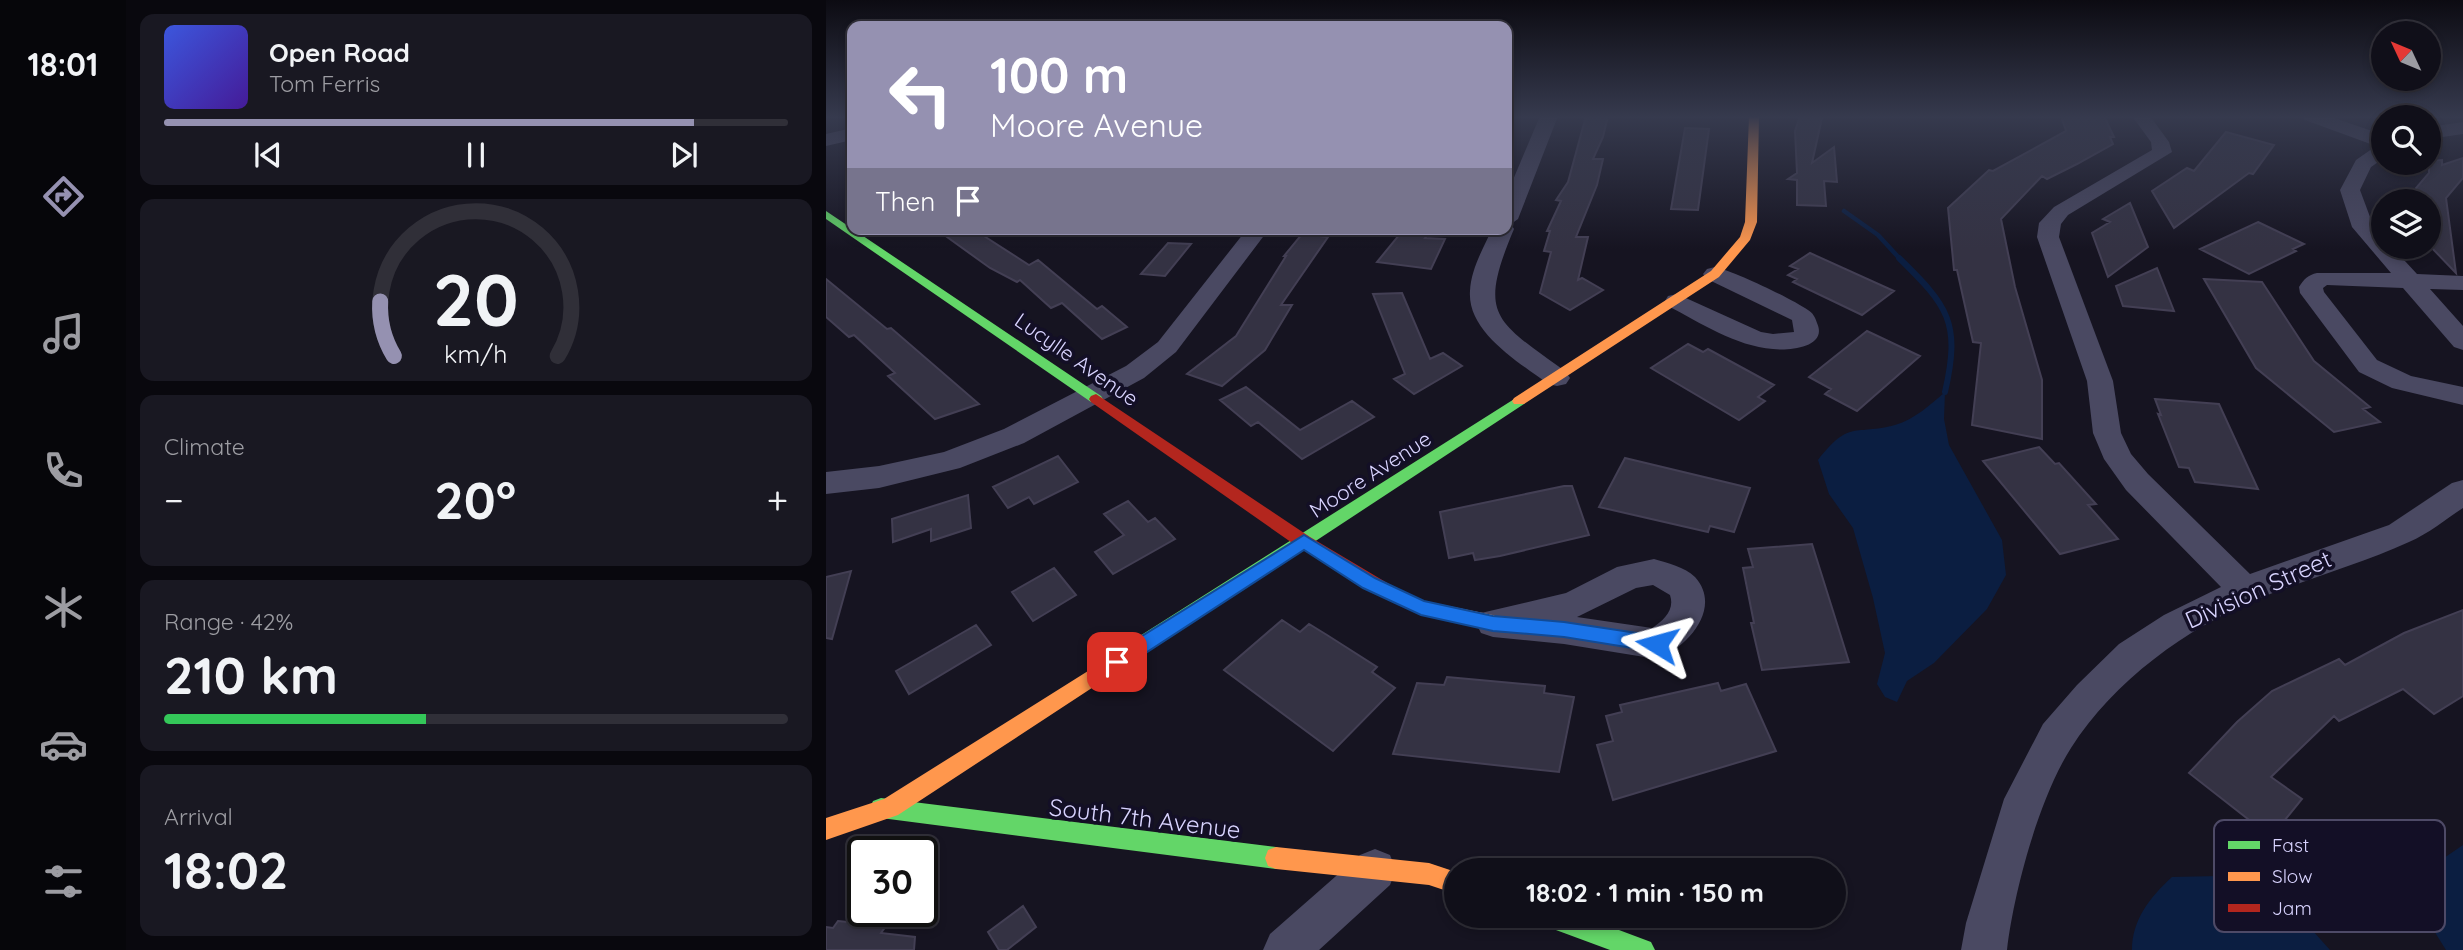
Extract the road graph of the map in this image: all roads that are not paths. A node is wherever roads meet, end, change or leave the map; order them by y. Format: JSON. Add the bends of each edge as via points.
{"nodes":[{"id":1,"x":1531,"y":160,"type":"edge"},
{"id":2,"x":1753,"y":160,"type":"edge"},
{"id":3,"x":2148,"y":160,"type":"edge"},
{"id":4,"x":2368,"y":160,"type":"edge"},
{"id":5,"x":1512,"y":207,"type":"edge"},
{"id":6,"x":826,"y":214,"type":"edge"},
{"id":7,"x":847,"y":228,"type":"edge"},
{"id":8,"x":857,"y":235,"type":"edge"},
{"id":9,"x":1253,"y":235,"type":"edge"},
{"id":10,"x":1501,"y":235,"type":"edge"},
{"id":11,"x":1715,"y":274,"type":"junction"},
{"id":12,"x":2408,"y":281,"type":"junction"},
{"id":13,"x":2463,"y":283,"type":"edge"},
{"id":14,"x":1677,"y":301,"type":"junction"},
{"id":15,"x":2463,"y":342,"type":"edge"},
{"id":16,"x":1557,"y":378,"type":"junction"},
{"id":17,"x":1094,"y":396,"type":"junction"},
{"id":18,"x":2463,"y":396,"type":"edge"},
{"id":19,"x":826,"y":483,"type":"edge"},
{"id":20,"x":2463,"y":491,"type":"edge"},
{"id":21,"x":1304,"y":541,"type":"junction"},
{"id":22,"x":2245,"y":590,"type":"junction"},
{"id":23,"x":1493,"y":623,"type":"junction"},
{"id":24,"x":839,"y":808,"type":"dead end"},
{"id":25,"x":890,"y":808,"type":"junction"},
{"id":26,"x":826,"y":829,"type":"edge"},
{"id":27,"x":1375,"y":870,"type":"junction"},
{"id":28,"x":1444,"y":879,"type":"edge"},
{"id":29,"x":1581,"y":928,"type":"edge"},
{"id":30,"x":1286,"y":950,"type":"edge"},
{"id":31,"x":1643,"y":950,"type":"edge"},
{"id":32,"x":1984,"y":950,"type":"edge"}],
"edges":[{"from":1,"to":5,"type":"street"},
{"from":2,"to":11,"type":"street","name":"Moore Avenue","via":[[1751,222],[1746,238]]},
{"from":3,"to":22,"type":"street","via":[[2061,211],[2050,223],[2048,237],[2100,381],[2107,433],[2119,460]]},
{"from":4,"to":12,"type":"street","via":[[2350,190],[2363,227]]},
{"from":6,"to":7,"type":"street","name":"Lucylle Avenue"},
{"from":8,"to":17,"type":"street","name":"Lucylle Avenue"},
{"from":9,"to":17,"type":"street","via":[[1167,347]]},
{"from":10,"to":16,"type":"street","via":[[1486,272],[1482,303],[1494,326]]},
{"from":11,"to":14,"type":"street","name":"Moore Avenue"},
{"from":11,"to":14,"type":"street","via":[[1802,316],[1807,336],[1777,344],[1759,341]]},
{"from":12,"to":13,"type":"street"},
{"from":12,"to":15,"type":"street"},
{"from":12,"to":18,"type":"street","via":[[2327,278],[2311,287],[2376,372]]},
{"from":14,"to":16,"type":"street","name":"Moore Avenue"},
{"from":16,"to":21,"type":"street","name":"Moore Avenue"},
{"from":17,"to":19,"type":"street","via":[[1014,436],[950,461]]},
{"from":17,"to":21,"type":"street","name":"Lucylle Avenue"},
{"from":20,"to":22,"type":"street","name":"Division Street","via":[[2400,533]]},
{"from":21,"to":23,"type":"street","name":"Lucylle Avenue","via":[[1369,583],[1421,608]]},
{"from":21,"to":25,"type":"street","name":"Moore Avenue"},
{"from":22,"to":32,"type":"street","name":"Division Street","via":[[2176,625],[2132,655],[2057,736],[2024,799]]},
{"from":23,"to":23,"type":"street","via":[[1657,644],[1675,632],[1690,610],[1688,592],[1674,576],[1641,574],[1573,605]]},
{"from":24,"to":25,"type":"street","name":"South 7th Avenue"},
{"from":25,"to":26,"type":"street","name":"Moore Avenue"},
{"from":25,"to":27,"type":"street","name":"South 7th Avenue"},
{"from":27,"to":28,"type":"street","name":"South 7th Avenue"},
{"from":27,"to":30,"type":"street"},
{"from":29,"to":31,"type":"street"}]}
